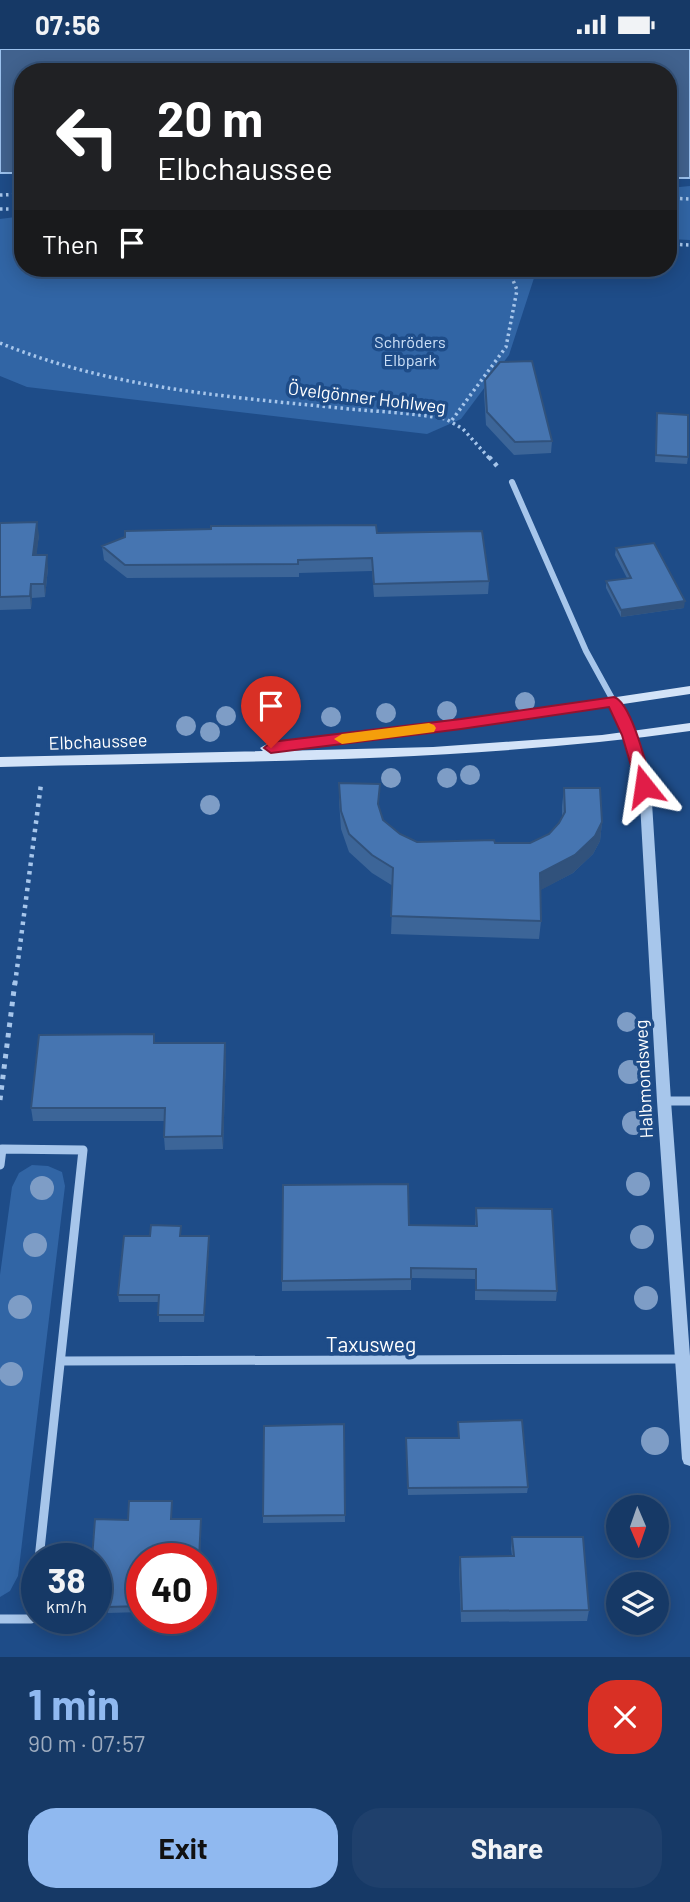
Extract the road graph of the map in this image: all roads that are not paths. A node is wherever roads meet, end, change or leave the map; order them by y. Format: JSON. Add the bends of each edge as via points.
{"nodes":[{"id":1,"x":512,"y":482,"type":"road end"},
{"id":2,"x":690,"y":690,"type":"edge"},
{"id":3,"x":614,"y":702,"type":"junction"},
{"id":4,"x":690,"y":727,"type":"edge"},
{"id":5,"x":629,"y":735,"type":"junction"},
{"id":6,"x":197,"y":757,"type":"junction"},
{"id":7,"x":0,"y":762,"type":"edge"},
{"id":8,"x":664,"y":1101,"type":"junction"},
{"id":9,"x":690,"y":1101,"type":"edge"},
{"id":10,"x":0,"y":1165,"type":"edge"},
{"id":11,"x":681,"y":1359,"type":"junction"},
{"id":12,"x":62,"y":1361,"type":"junction"},
{"id":13,"x":690,"y":1459,"type":"edge"},
{"id":14,"x":40,"y":1543,"type":"edge"},
{"id":15,"x":0,"y":1619,"type":"edge"},
{"id":16,"x":21,"y":1619,"type":"edge"}],
"edges":[{"from":1,"to":3,"type":"street","via":[[586,651]]},
{"from":2,"to":3,"type":"main road","name":"Elbchaussee"},
{"from":3,"to":5,"type":"street","name":"Halbmondsweg"},
{"from":3,"to":6,"type":"main road","name":"Elbchaussee"},
{"from":4,"to":5,"type":"main road","name":"Elbchaussee"},
{"from":5,"to":6,"type":"main road","name":"Elbchaussee","via":[[392,754]]},
{"from":5,"to":8,"type":"street","name":"Halbmondsweg","via":[[646,803]]},
{"from":6,"to":7,"type":"main road","name":"Elbchaussee"},
{"from":8,"to":9,"type":"street"},
{"from":8,"to":11,"type":"street","name":"Halbmondsweg"},
{"from":10,"to":12,"type":"street","via":[[2,1149],[83,1150]]},
{"from":11,"to":12,"type":"street","name":"Taxusweg"},
{"from":11,"to":13,"type":"street","name":"Halbmondsweg"},
{"from":12,"to":14,"type":"street"},
{"from":15,"to":16,"type":"street"}]}
